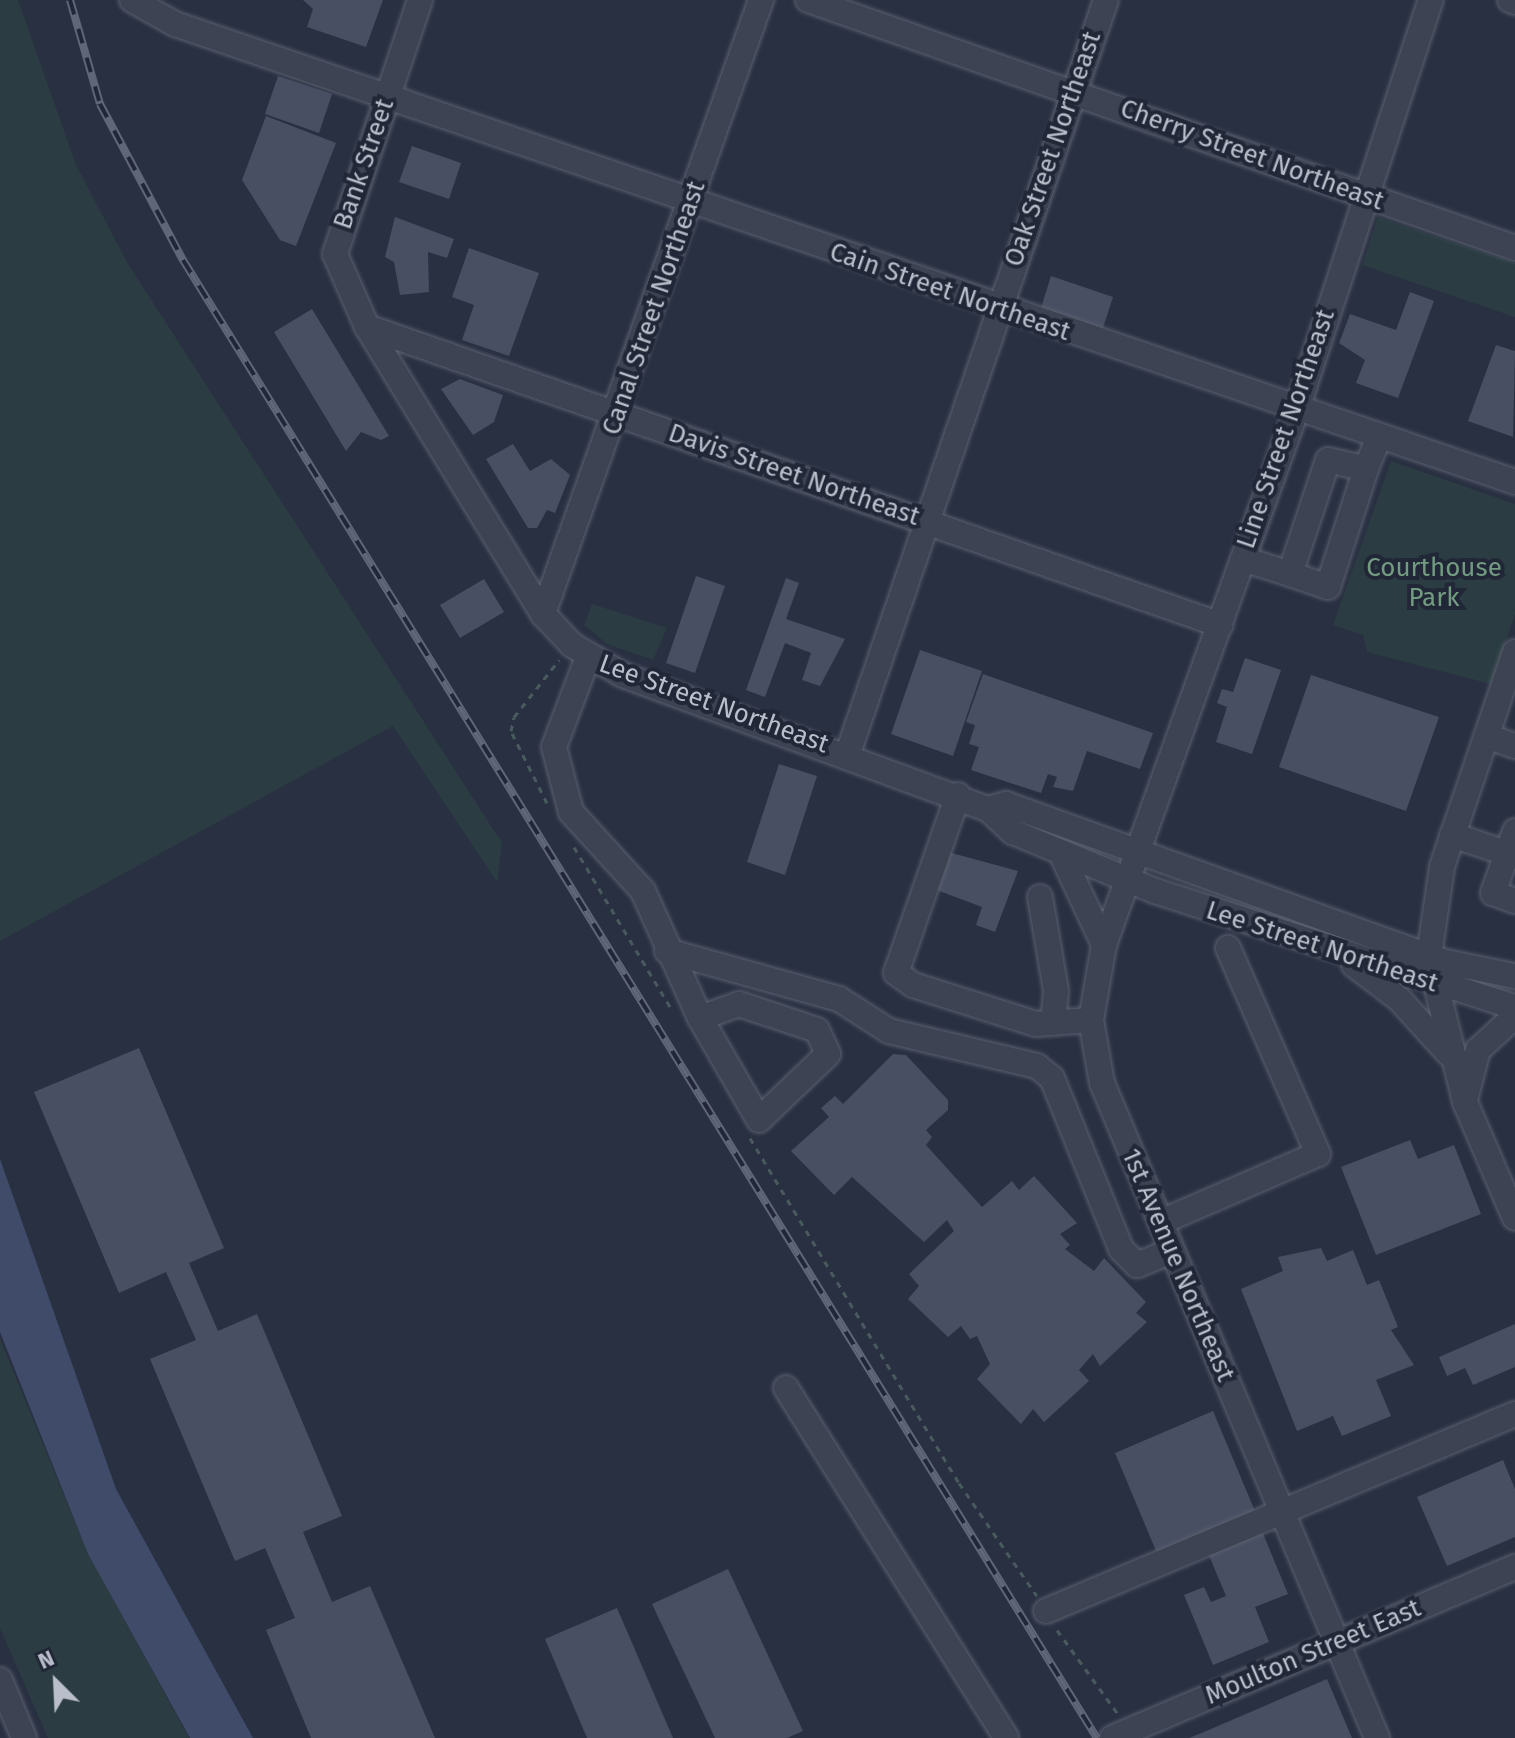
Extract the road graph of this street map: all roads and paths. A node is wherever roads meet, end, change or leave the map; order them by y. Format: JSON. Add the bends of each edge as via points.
{"nodes":[{"id":1,"x":132,"y":0,"type":"edge"},
{"id":2,"x":420,"y":0,"type":"edge"},
{"id":3,"x":761,"y":0,"type":"edge"},
{"id":4,"x":808,"y":0,"type":"edge"},
{"id":5,"x":1106,"y":0,"type":"edge"},
{"id":6,"x":1431,"y":0,"type":"edge"},
{"id":7,"x":1073,"y":92,"type":"junction"},
{"id":8,"x":387,"y":96,"type":"junction"},
{"id":9,"x":1363,"y":194,"type":"junction"},
{"id":10,"x":691,"y":202,"type":"junction"},
{"id":11,"x":1515,"y":248,"type":"edge"},
{"id":12,"x":997,"y":307,"type":"junction"},
{"id":13,"x":367,"y":327,"type":"junction"},
{"id":14,"x":1297,"y":409,"type":"junction"},
{"id":15,"x":617,"y":414,"type":"junction"},
{"id":16,"x":1379,"y":436,"type":"junction"},
{"id":17,"x":1366,"y":469,"type":"junction"},
{"id":18,"x":1515,"y":482,"type":"edge"},
{"id":19,"x":922,"y":520,"type":"junction"},
{"id":20,"x":1243,"y":559,"type":"junction"},
{"id":21,"x":1290,"y":574,"type":"junction"},
{"id":22,"x":543,"y":614,"type":"junction"},
{"id":23,"x":1221,"y":625,"type":"junction"},
{"id":24,"x":1515,"y":652,"type":"edge"},
{"id":25,"x":588,"y":657,"type":"junction"},
{"id":26,"x":1508,"y":694,"type":"edge"},
{"id":27,"x":1487,"y":736,"type":"junction"},
{"id":28,"x":1515,"y":746,"type":"edge"},
{"id":29,"x":848,"y":753,"type":"junction"},
{"id":30,"x":958,"y":795,"type":"junction"},
{"id":31,"x":988,"y":809,"type":"junction"},
{"id":32,"x":1452,"y":835,"type":"junction"},
{"id":33,"x":1512,"y":847,"type":"edge"},
{"id":34,"x":1061,"y":853,"type":"junction"},
{"id":35,"x":1141,"y":857,"type":"junction"},
{"id":36,"x":1131,"y":881,"type":"junction"},
{"id":37,"x":1040,"y":897,"type":"dead end"},
{"id":38,"x":1515,"y":901,"type":"edge"},
{"id":39,"x":1104,"y":945,"type":"junction"},
{"id":40,"x":1228,"y":948,"type":"dead end"},
{"id":41,"x":667,"y":951,"type":"junction"},
{"id":42,"x":1339,"y":954,"type":"junction"},
{"id":43,"x":1429,"y":956,"type":"junction"},
{"id":44,"x":1515,"y":976,"type":"edge"},
{"id":45,"x":1434,"y":983,"type":"junction"},
{"id":46,"x":1515,"y":1007,"type":"edge"},
{"id":47,"x":1515,"y":1016,"type":"edge"},
{"id":48,"x":700,"y":1018,"type":"junction"},
{"id":49,"x":1091,"y":1020,"type":"junction"},
{"id":50,"x":1053,"y":1023,"type":"junction"},
{"id":51,"x":1450,"y":1056,"type":"junction"},
{"id":52,"x":1465,"y":1102,"type":"junction"},
{"id":53,"x":1515,"y":1218,"type":"edge"},
{"id":54,"x":1161,"y":1222,"type":"junction"},
{"id":55,"x":1172,"y":1251,"type":"junction"},
{"id":56,"x":786,"y":1388,"type":"dead end"},
{"id":57,"x":1515,"y":1414,"type":"edge"},
{"id":58,"x":1282,"y":1513,"type":"junction"},
{"id":59,"x":1008,"y":1551,"type":"dead end"},
{"id":60,"x":1515,"y":1567,"type":"edge"},
{"id":61,"x":1046,"y":1611,"type":"junction"},
{"id":62,"x":1336,"y":1642,"type":"junction"},
{"id":63,"x":0,"y":1680,"type":"edge"},
{"id":64,"x":1121,"y":1734,"type":"edge"},
{"id":65,"x":15,"y":1735,"type":"edge"},
{"id":66,"x":1006,"y":1738,"type":"edge"},
{"id":67,"x":1377,"y":1738,"type":"edge"}],
"edges":[{"from":1,"to":8,"type":"street","name":"Cain Street Northeast","via":[[207,35]]},
{"from":2,"to":8,"type":"street","name":"Bank Street"},
{"from":3,"to":10,"type":"street","name":"Canal Street Northeast"},
{"from":4,"to":7,"type":"street","name":"Cherry Street Northeast"},
{"from":5,"to":7,"type":"street","name":"Oak Street Northeast"},
{"from":6,"to":9,"type":"street","name":"Line Street Northeast"},
{"from":7,"to":9,"type":"street","name":"Cherry Street Northeast"},
{"from":7,"to":12,"type":"street","name":"Oak Street Northeast"},
{"from":8,"to":10,"type":"street","name":"Cain Street Northeast"},
{"from":8,"to":13,"type":"street","name":"Bank Street","via":[[335,254]]},
{"from":9,"to":11,"type":"street","name":"Cherry Street Northeast"},
{"from":9,"to":14,"type":"street","name":"Line Street Northeast"},
{"from":10,"to":12,"type":"street","name":"Cain Street Northeast"},
{"from":10,"to":15,"type":"street","name":"Canal Street Northeast"},
{"from":12,"to":14,"type":"street","name":"Cain Street Northeast"},
{"from":12,"to":19,"type":"street","name":"Oak Street Northeast"},
{"from":13,"to":15,"type":"street","name":"Davis Street Northeast"},
{"from":13,"to":22,"type":"street","name":"Lee Street Northeast"},
{"from":14,"to":16,"type":"street","name":"Cain Street Northeast"},
{"from":14,"to":20,"type":"street","name":"Line Street Northeast"},
{"from":15,"to":19,"type":"street","name":"Davis Street Northeast"},
{"from":15,"to":22,"type":"street","name":"Canal Street Northeast"},
{"from":16,"to":17,"type":"street"},
{"from":16,"to":18,"type":"street","name":"Cain Street Northeast"},
{"from":17,"to":21,"type":"street","via":[[1328,460]]},
{"from":17,"to":21,"type":"street","via":[[1328,587]]},
{"from":19,"to":23,"type":"street","name":"Davis Street Northeast"},
{"from":19,"to":29,"type":"street","name":"Oak Street Northeast"},
{"from":20,"to":21,"type":"street"},
{"from":20,"to":23,"type":"street","name":"Line Street Northeast"},
{"from":22,"to":25,"type":"street","name":"Lee Street Northeast"},
{"from":23,"to":35,"type":"street","name":"Line Street Northeast"},
{"from":24,"to":26,"type":"street"},
{"from":25,"to":29,"type":"street","name":"Lee Street Northeast"},
{"from":25,"to":41,"type":"street","via":[[557,729],[565,796],[579,824],[643,891]]},
{"from":26,"to":27,"type":"street"},
{"from":27,"to":28,"type":"street"},
{"from":27,"to":32,"type":"street"},
{"from":29,"to":30,"type":"street","name":"Lee Street Northeast"},
{"from":30,"to":31,"type":"street","name":"Lee Street Northeast"},
{"from":30,"to":50,"type":"street","via":[[896,973],[1008,1017]]},
{"from":31,"to":34,"type":"street","name":"Lee Street Northeast","via":[[994,822]]},
{"from":31,"to":35,"type":"street","name":"Lee Street Northeast","via":[[1006,804]]},
{"from":32,"to":33,"type":"street"},
{"from":32,"to":43,"type":"street"},
{"from":33,"to":38,"type":"street","via":[[1493,893]]},
{"from":34,"to":36,"type":"street","name":"Lee Street Northeast"},
{"from":34,"to":39,"type":"street"},
{"from":35,"to":36,"type":"street"},
{"from":35,"to":43,"type":"street","name":"Lee Street Northeast"},
{"from":36,"to":39,"type":"street","name":"1st Avenue Northeast"},
{"from":36,"to":42,"type":"street","name":"Lee Street Northeast"},
{"from":37,"to":50,"type":"street","via":[[1056,991]]},
{"from":39,"to":49,"type":"street","name":"1st Avenue Northeast"},
{"from":40,"to":54,"type":"street","via":[[1318,1154]]},
{"from":41,"to":48,"type":"street"},
{"from":41,"to":55,"type":"street","via":[[839,999],[889,1031],[1037,1066],[1052,1078],[1121,1249],[1137,1265]]},
{"from":42,"to":45,"type":"street","name":"Lee Street Northeast"},
{"from":42,"to":51,"type":"street","via":[[1399,999]]},
{"from":43,"to":44,"type":"street","name":"Lee Street Northeast"},
{"from":43,"to":45,"type":"street"},
{"from":45,"to":46,"type":"street","name":"Lee Street Northeast"},
{"from":45,"to":51,"type":"street"},
{"from":47,"to":52,"type":"street","via":[[1478,1050]]},
{"from":48,"to":48,"type":"street","via":[[739,1004],[817,1030],[828,1054],[759,1120]]},
{"from":49,"to":50,"type":"street"},
{"from":49,"to":54,"type":"street","name":"1st Avenue Northeast","via":[[1095,1064]]},
{"from":51,"to":52,"type":"street"},
{"from":52,"to":53,"type":"street"},
{"from":54,"to":55,"type":"street","name":"1st Avenue Northeast"},
{"from":55,"to":58,"type":"street","name":"1st Avenue Northeast"},
{"from":56,"to":66,"type":"street"},
{"from":57,"to":58,"type":"street"},
{"from":58,"to":61,"type":"street"},
{"from":58,"to":62,"type":"street","name":"1st Avenue Northeast"},
{"from":59,"to":61,"type":"path"},
{"from":60,"to":62,"type":"street","name":"Moulton Street East"},
{"from":61,"to":64,"type":"path"},
{"from":62,"to":64,"type":"street","name":"Moulton Street East"},
{"from":62,"to":67,"type":"street","name":"1st Avenue Northeast"},
{"from":63,"to":65,"type":"street"}]}
